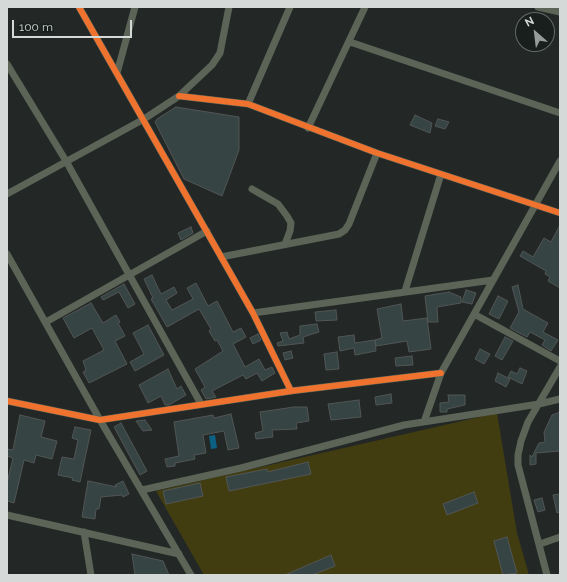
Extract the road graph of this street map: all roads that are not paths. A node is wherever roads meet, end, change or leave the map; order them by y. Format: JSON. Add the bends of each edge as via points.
{"nodes":[{"id":1,"x":79,"y":7,"type":"edge"},
{"id":2,"x":135,"y":7,"type":"edge"},
{"id":3,"x":229,"y":7,"type":"edge"},
{"id":4,"x":290,"y":7,"type":"edge"},
{"id":5,"x":365,"y":7,"type":"edge"},
{"id":6,"x":538,"y":7,"type":"edge"},
{"id":7,"x":560,"y":12,"type":"edge"},
{"id":8,"x":350,"y":42,"type":"junction"},
{"id":9,"x":7,"y":64,"type":"edge"},
{"id":10,"x":117,"y":73,"type":"junction"},
{"id":11,"x":179,"y":96,"type":"junction"},
{"id":12,"x":248,"y":104,"type":"junction"},
{"id":13,"x":560,"y":113,"type":"edge"},
{"id":14,"x":144,"y":119,"type":"junction"},
{"id":15,"x":308,"y":128,"type":"junction"},
{"id":16,"x":377,"y":154,"type":"junction"},
{"id":17,"x":66,"y":161,"type":"junction"},
{"id":18,"x":560,"y":161,"type":"edge"},
{"id":19,"x":441,"y":174,"type":"junction"},
{"id":20,"x":252,"y":189,"type":"dead end"},
{"id":21,"x":7,"y":194,"type":"edge"},
{"id":22,"x":535,"y":205,"type":"junction"},
{"id":23,"x":560,"y":213,"type":"edge"},
{"id":24,"x":207,"y":231,"type":"junction"},
{"id":25,"x":285,"y":244,"type":"junction"},
{"id":26,"x":7,"y":254,"type":"edge"},
{"id":27,"x":221,"y":257,"type":"junction"},
{"id":28,"x":129,"y":275,"type":"junction"},
{"id":29,"x":493,"y":280,"type":"junction"},
{"id":30,"x":404,"y":291,"type":"junction"},
{"id":31,"x":253,"y":312,"type":"junction"},
{"id":32,"x":474,"y":314,"type":"junction"},
{"id":33,"x":46,"y":322,"type":"junction"},
{"id":34,"x":560,"y":361,"type":"edge"},
{"id":35,"x":560,"y":367,"type":"edge"},
{"id":36,"x":441,"y":373,"type":"junction"},
{"id":37,"x":291,"y":391,"type":"junction"},
{"id":38,"x":560,"y":399,"type":"edge"},
{"id":39,"x":7,"y":400,"type":"edge"},
{"id":40,"x":201,"y":404,"type":"junction"},
{"id":41,"x":539,"y":404,"type":"junction"},
{"id":42,"x":100,"y":420,"type":"junction"},
{"id":43,"x":424,"y":422,"type":"junction"},
{"id":44,"x":142,"y":490,"type":"junction"},
{"id":45,"x":7,"y":515,"type":"edge"},
{"id":46,"x":84,"y":532,"type":"junction"},
{"id":47,"x":560,"y":537,"type":"edge"},
{"id":48,"x":540,"y":544,"type":"junction"},
{"id":49,"x":179,"y":554,"type":"junction"},
{"id":50,"x":91,"y":575,"type":"edge"},
{"id":51,"x":191,"y":575,"type":"edge"},
{"id":52,"x":547,"y":575,"type":"edge"}],
"edges":[{"from":1,"to":10,"type":"street"},
{"from":2,"to":10,"type":"street"},
{"from":3,"to":11,"type":"street","via":[[220,53],[212,65]]},
{"from":4,"to":12,"type":"street"},
{"from":5,"to":8,"type":"street"},
{"from":6,"to":7,"type":"street"},
{"from":8,"to":13,"type":"street"},
{"from":8,"to":15,"type":"street"},
{"from":9,"to":17,"type":"street"},
{"from":10,"to":14,"type":"street"},
{"from":11,"to":12,"type":"street"},
{"from":11,"to":14,"type":"street"},
{"from":12,"to":15,"type":"street"},
{"from":14,"to":17,"type":"street"},
{"from":14,"to":24,"type":"street"},
{"from":15,"to":16,"type":"street"},
{"from":16,"to":19,"type":"street"},
{"from":16,"to":25,"type":"street","via":[[345,230],[339,234]]},
{"from":17,"to":21,"type":"street"},
{"from":17,"to":28,"type":"street"},
{"from":18,"to":22,"type":"street"},
{"from":19,"to":22,"type":"street"},
{"from":19,"to":30,"type":"street"},
{"from":20,"to":25,"type":"street","via":[[278,204],[287,216],[291,223]]},
{"from":22,"to":23,"type":"street"},
{"from":22,"to":29,"type":"street"},
{"from":24,"to":27,"type":"street"},
{"from":24,"to":28,"type":"street"},
{"from":25,"to":27,"type":"street"},
{"from":26,"to":33,"type":"street"},
{"from":27,"to":31,"type":"street"},
{"from":28,"to":33,"type":"street"},
{"from":28,"to":40,"type":"street"},
{"from":29,"to":30,"type":"street"},
{"from":29,"to":32,"type":"street"},
{"from":30,"to":31,"type":"street"},
{"from":31,"to":37,"type":"street"},
{"from":32,"to":34,"type":"street"},
{"from":32,"to":36,"type":"street"},
{"from":33,"to":42,"type":"street"},
{"from":35,"to":41,"type":"street"},
{"from":36,"to":37,"type":"street"},
{"from":36,"to":43,"type":"street"},
{"from":37,"to":40,"type":"street"},
{"from":38,"to":41,"type":"street"},
{"from":39,"to":42,"type":"street"},
{"from":40,"to":42,"type":"street"},
{"from":41,"to":43,"type":"street"},
{"from":41,"to":48,"type":"street","via":[[528,422],[518,460]]},
{"from":42,"to":44,"type":"street"},
{"from":43,"to":44,"type":"street"},
{"from":44,"to":49,"type":"street"},
{"from":45,"to":46,"type":"street"},
{"from":46,"to":49,"type":"street"},
{"from":46,"to":50,"type":"street"},
{"from":47,"to":48,"type":"street"},
{"from":48,"to":52,"type":"street"},
{"from":49,"to":51,"type":"street"}]}
